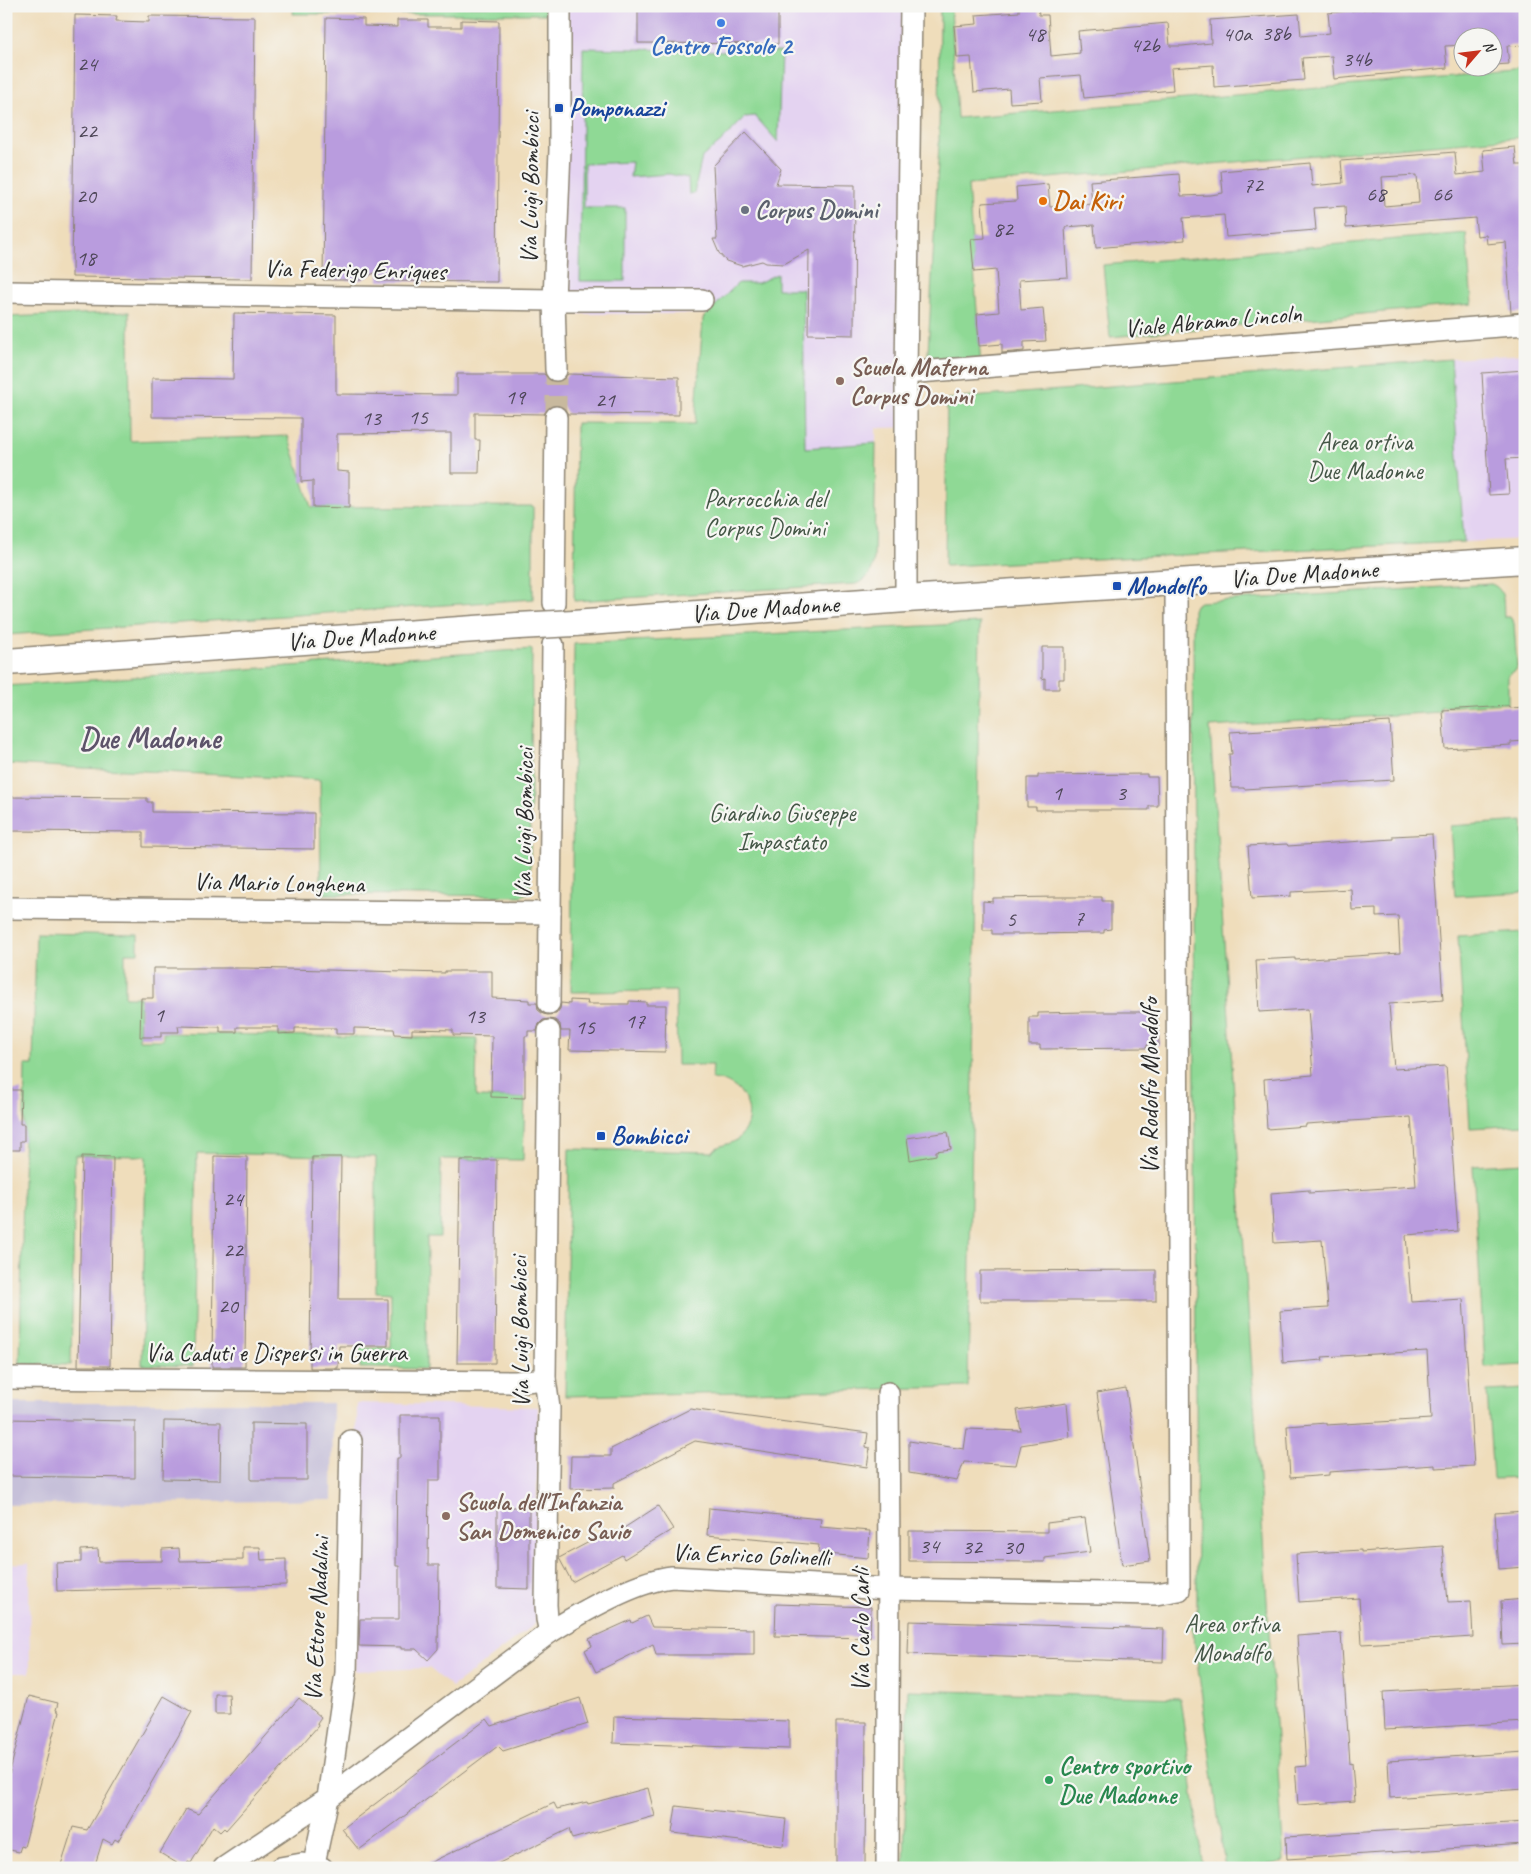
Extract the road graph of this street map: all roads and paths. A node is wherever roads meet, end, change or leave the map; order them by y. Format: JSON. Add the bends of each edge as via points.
{"nodes":[{"id":1,"x":560,"y":6,"type":"edge"},
{"id":2,"x":911,"y":6,"type":"edge"},
{"id":3,"x":6,"y":292,"type":"edge"},
{"id":4,"x":554,"y":300,"type":"junction"},
{"id":5,"x":702,"y":300,"type":"dead end"},
{"id":6,"x":1525,"y":324,"type":"edge"},
{"id":7,"x":556,"y":370,"type":"tunnel mouth"},
{"id":8,"x":906,"y":373,"type":"junction"},
{"id":9,"x":556,"y":417,"type":"tunnel mouth"},
{"id":10,"x":1525,"y":560,"type":"edge"},
{"id":11,"x":1176,"y":582,"type":"junction"},
{"id":12,"x":906,"y":599,"type":"junction"},
{"id":13,"x":554,"y":603,"type":"dead end"},
{"id":14,"x":553,"y":645,"type":"dead end"},
{"id":15,"x":6,"y":662,"type":"edge"},
{"id":16,"x":6,"y":908,"type":"edge"},
{"id":17,"x":550,"y":914,"type":"junction"},
{"id":18,"x":550,"y":1003,"type":"dead end"},
{"id":19,"x":549,"y":1031,"type":"dead end"},
{"id":20,"x":6,"y":1378,"type":"edge"},
{"id":21,"x":545,"y":1379,"type":"junction"},
{"id":22,"x":888,"y":1393,"type":"dead end"},
{"id":23,"x":351,"y":1441,"type":"dead end"},
{"id":24,"x":889,"y":1589,"type":"junction"},
{"id":25,"x":1179,"y":1590,"type":"joint"},
{"id":26,"x":550,"y":1632,"type":"junction"},
{"id":27,"x":328,"y":1798,"type":"junction"},
{"id":28,"x":316,"y":1867,"type":"edge"},
{"id":29,"x":224,"y":1868,"type":"edge"},
{"id":30,"x":280,"y":1868,"type":"edge"},
{"id":31,"x":887,"y":1868,"type":"edge"}],
"edges":[{"from":1,"to":4,"type":"street","name":"Via Luigi Bombicci","via":[[560,150]]},
{"from":2,"to":8,"type":"street"},
{"from":3,"to":4,"type":"street","name":"Via Federigo Enriques"},
{"from":4,"to":5,"type":"street","name":"Via Federigo Enriques"},
{"from":4,"to":7,"type":"street","name":"Via Luigi Bombicci"},
{"from":6,"to":8,"type":"street","name":"Viale Abramo Lincoln"},
{"from":8,"to":12,"type":"street"},
{"from":9,"to":13,"type":"street"},
{"from":10,"to":11,"type":"main road","name":"Via Due Madonne"},
{"from":11,"to":12,"type":"main road","name":"Via Due Madonne"},
{"from":11,"to":25,"type":"street","name":"Via Rodolfo Mondolfo"},
{"from":12,"to":15,"type":"main road","name":"Via Due Madonne","bridge":true},
{"from":14,"to":17,"type":"street","name":"Via Luigi Bombicci"},
{"from":16,"to":17,"type":"street","name":"Via Mario Longhena"},
{"from":17,"to":18,"type":"street","name":"Via Luigi Bombicci"},
{"from":19,"to":21,"type":"street","name":"Via Luigi Bombicci"},
{"from":20,"to":21,"type":"street","name":"Via Caduti e Dispersi in Guerra","via":[[516,1382]]},
{"from":21,"to":26,"type":"street","name":"Via Luigi Bombicci","via":[[549,1408],[546,1605]]},
{"from":22,"to":24,"type":"street","name":"Via Carlo Carli"},
{"from":23,"to":27,"type":"street","name":"Via Ettore Nadalini","via":[[346,1673]]},
{"from":24,"to":25,"type":"street","name":"Via Enrico Golinelli","via":[[1156,1594]]},
{"from":24,"to":26,"type":"street","name":"Via Enrico Golinelli","via":[[659,1579],[580,1614]]},
{"from":24,"to":31,"type":"street","name":"Via Carlo Carli"},
{"from":26,"to":27,"type":"street","name":"Via Enrico Golinelli"},
{"from":27,"to":28,"type":"street"},
{"from":27,"to":29,"type":"street","name":"Via Enrico Golinelli"},
{"from":28,"to":30,"type":"street","via":[[302,1864]]}]}
